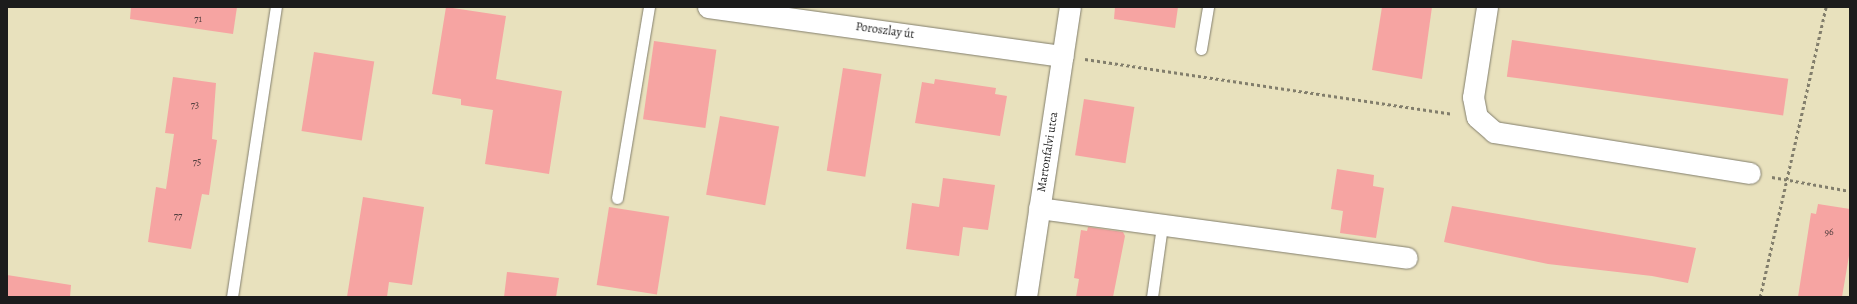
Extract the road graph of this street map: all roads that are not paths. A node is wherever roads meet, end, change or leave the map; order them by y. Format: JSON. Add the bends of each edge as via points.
{"nodes":[{"id":1,"x":276,"y":7,"type":"edge"},
{"id":2,"x":649,"y":7,"type":"edge"},
{"id":3,"x":708,"y":7,"type":"edge"},
{"id":4,"x":1070,"y":7,"type":"edge"},
{"id":5,"x":1208,"y":7,"type":"edge"},
{"id":6,"x":1487,"y":7,"type":"edge"},
{"id":7,"x":1201,"y":49,"type":"dead end"},
{"id":8,"x":1062,"y":56,"type":"junction"},
{"id":9,"x":1750,"y":173,"type":"dead end"},
{"id":10,"x":617,"y":198,"type":"dead end"},
{"id":11,"x":1039,"y":208,"type":"junction"},
{"id":12,"x":1162,"y":226,"type":"junction"},
{"id":13,"x":1407,"y":258,"type":"dead end"},
{"id":14,"x":232,"y":297,"type":"edge"},
{"id":15,"x":1026,"y":297,"type":"edge"},
{"id":16,"x":1152,"y":297,"type":"edge"}],
"edges":[{"from":1,"to":14,"type":"lane"},
{"from":2,"to":10,"type":"lane"},
{"from":3,"to":8,"type":"street","name":"Poroszlay út"},
{"from":4,"to":8,"type":"street","name":"Martonfalvi utca"},
{"from":5,"to":7,"type":"lane"},
{"from":6,"to":9,"type":"street","via":[[1473,97],[1476,118],[1494,132]]},
{"from":8,"to":11,"type":"street","name":"Martonfalvi utca"},
{"from":11,"to":12,"type":"street"},
{"from":11,"to":15,"type":"street","name":"Martonfalvi utca"},
{"from":12,"to":13,"type":"street"},
{"from":12,"to":16,"type":"lane"}]}
